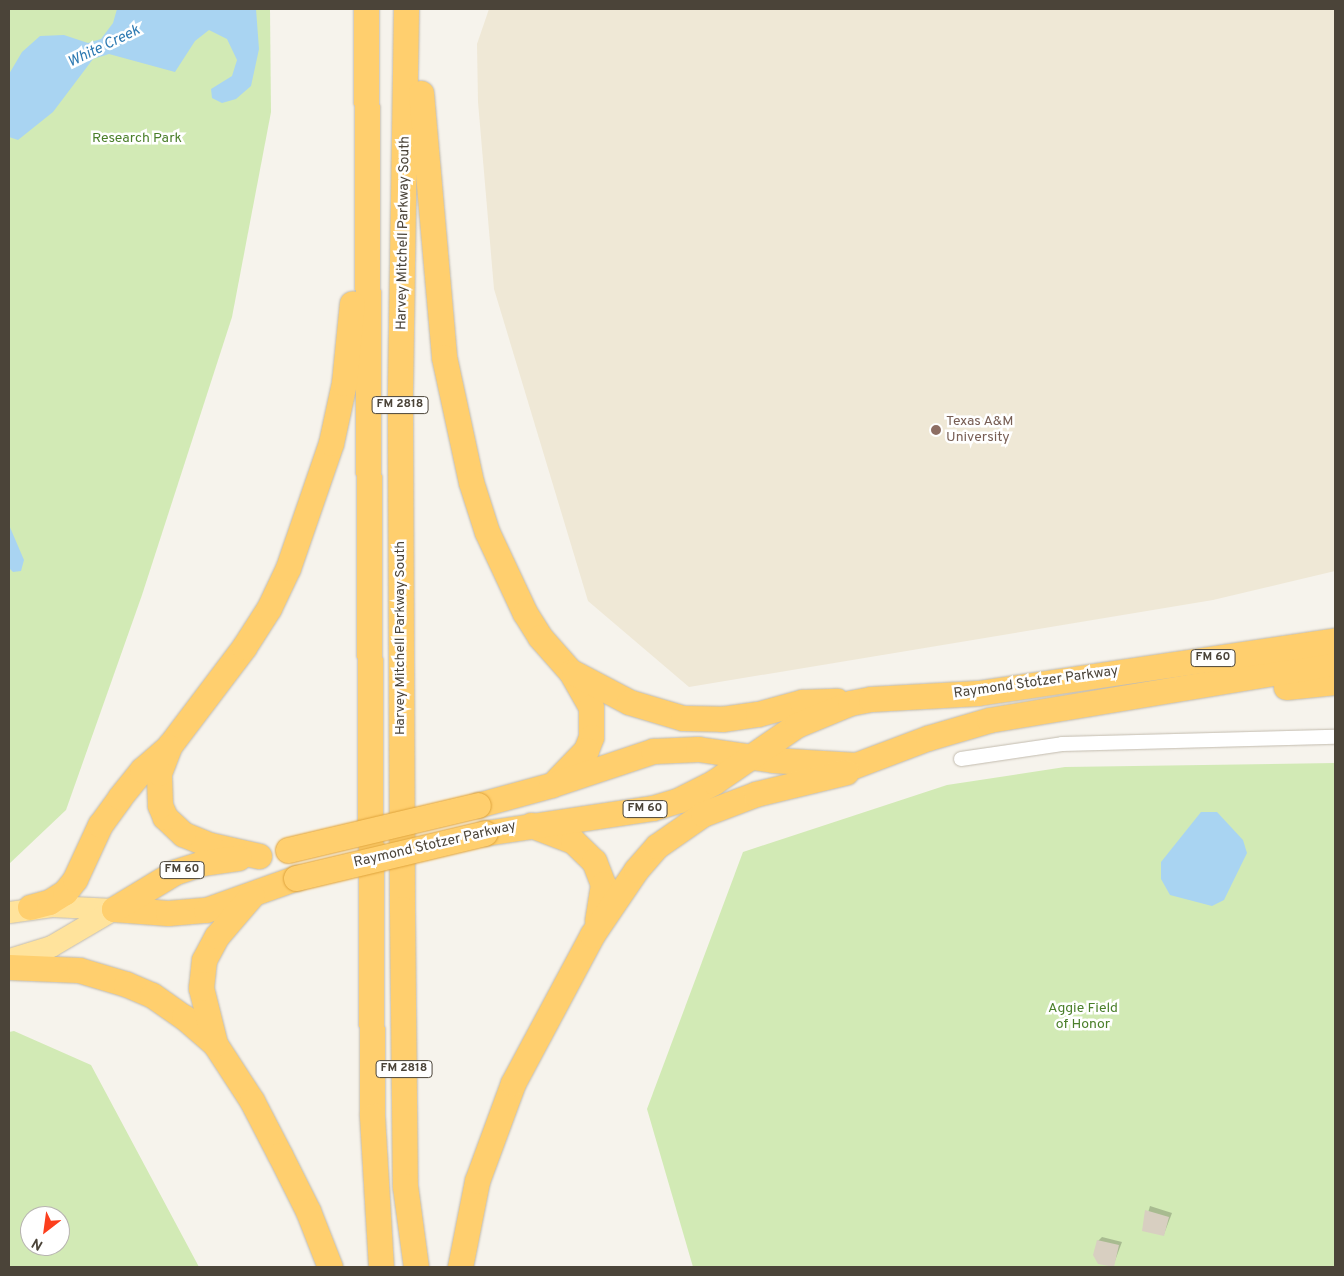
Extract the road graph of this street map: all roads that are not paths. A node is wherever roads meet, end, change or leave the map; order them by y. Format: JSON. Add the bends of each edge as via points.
{"nodes":[{"id":1,"x":366,"y":9,"type":"edge"},
{"id":2,"x":406,"y":9,"type":"edge"},
{"id":3,"x":414,"y":9,"type":"edge"},
{"id":4,"x":365,"y":86,"type":"junction"},
{"id":5,"x":1335,"y":640,"type":"edge"},
{"id":6,"x":1335,"y":663,"type":"edge"},
{"id":7,"x":571,"y":672,"type":"junction"},
{"id":8,"x":1335,"y":682,"type":"edge"},
{"id":9,"x":871,"y":699,"type":"junction"},
{"id":10,"x":1063,"y":708,"type":"junction"},
{"id":11,"x":1335,"y":737,"type":"edge"},
{"id":12,"x":170,"y":745,"type":"junction"},
{"id":13,"x":749,"y":756,"type":"junction"},
{"id":14,"x":961,"y":759,"type":"dead end"},
{"id":15,"x":856,"y":765,"type":"junction"},
{"id":16,"x":551,"y":786,"type":"junction"},
{"id":17,"x":528,"y":824,"type":"junction"},
{"id":18,"x":259,"y":856,"type":"junction"},
{"id":19,"x":253,"y":894,"type":"junction"},
{"id":20,"x":114,"y":909,"type":"junction"},
{"id":21,"x":19,"y":910,"type":"edge"},
{"id":22,"x":592,"y":935,"type":"junction"},
{"id":23,"x":9,"y":959,"type":"edge"},
{"id":24,"x":9,"y":967,"type":"edge"},
{"id":25,"x":215,"y":1044,"type":"junction"},
{"id":26,"x":330,"y":1267,"type":"edge"},
{"id":27,"x":381,"y":1267,"type":"edge"},
{"id":28,"x":416,"y":1267,"type":"edge"},
{"id":29,"x":460,"y":1267,"type":"edge"}],
"edges":[{"from":1,"to":4,"type":"highway","number":"FM 2818"},
{"from":2,"to":28,"type":"highway","name":"Harvey Mitchell Parkway South","number":"FM 2818","via":[[400,408],[401,812],[405,1186]]},
{"from":3,"to":7,"type":"highway","via":[[444,357],[456,423],[471,482],[505,574],[540,637]]},
{"from":4,"to":12,"type":"highway","via":[[351,320],[344,383],[328,457],[306,522],[269,608],[244,647]]},
{"from":4,"to":27,"type":"highway","number":"FM 2818","via":[[372,1116]]},
{"from":5,"to":9,"type":"highway","name":"Raymond Stotzer Parkway","number":"FM 60","via":[[978,693]]},
{"from":6,"to":10,"type":"highway","name":"Raymond Stotzer Parkway","number":"FM 60"},
{"from":7,"to":9,"type":"highway","via":[[629,702],[655,711],[703,720],[758,714],[802,702]]},
{"from":7,"to":16,"type":"highway","via":[[591,707],[591,737],[577,761]]},
{"from":8,"to":10,"type":"highway","via":[[1190,696],[1088,712]]},
{"from":9,"to":13,"type":"highway","name":"Raymond Stotzer Parkway","number":"FM 60","via":[[830,709],[797,725]]},
{"from":10,"to":15,"type":"highway","name":"Raymond Stotzer Parkway","number":"FM 60","via":[[989,720]]},
{"from":11,"to":14,"type":"street","via":[[1062,744]]},
{"from":12,"to":18,"type":"highway","via":[[159,781],[160,805],[165,817],[194,841]]},
{"from":12,"to":21,"type":"highway","via":[[156,755],[120,797],[100,825],[75,879],[65,892],[49,902]]},
{"from":13,"to":15,"type":"highway","name":"Raymond Stotzer Parkway","number":"FM 60"},
{"from":13,"to":16,"type":"highway","name":"Raymond Stotzer Parkway","number":"FM 60","via":[[698,748],[653,751]]},
{"from":13,"to":17,"type":"highway","name":"Raymond Stotzer Parkway","number":"FM 60","via":[[714,782],[679,800],[653,808]]},
{"from":15,"to":22,"type":"highway","via":[[843,773],[725,804],[679,829],[646,857]]},
{"from":16,"to":18,"type":"highway","name":"Raymond Stotzer Parkway","number":"FM 60","bridge":true},
{"from":17,"to":19,"type":"highway","name":"Raymond Stotzer Parkway","number":"FM 60","bridge":true,"via":[[296,878]]},
{"from":17,"to":22,"type":"highway","via":[[573,841],[594,861],[604,884],[604,896]]},
{"from":18,"to":20,"type":"highway","name":"Raymond Stotzer Parkway","number":"FM 60","via":[[202,863],[175,872]]},
{"from":19,"to":20,"type":"highway","name":"Raymond Stotzer Parkway","number":"FM 60","via":[[206,910],[188,912]]},
{"from":19,"to":25,"type":"highway","via":[[217,936],[204,960],[201,988]]},
{"from":20,"to":21,"type":"main road","name":"Raymond Stotzer Parkway","number":"FM 60"},
{"from":20,"to":23,"type":"main road","name":"Raymond Stotzer Parkway","number":"FM 60","via":[[52,946]]},
{"from":22,"to":29,"type":"highway","via":[[535,1037],[495,1126],[477,1180]]},
{"from":24,"to":25,"type":"highway","via":[[79,970],[126,984],[152,995]]},
{"from":25,"to":26,"type":"highway","via":[[252,1101],[280,1155],[308,1211]]}]}
